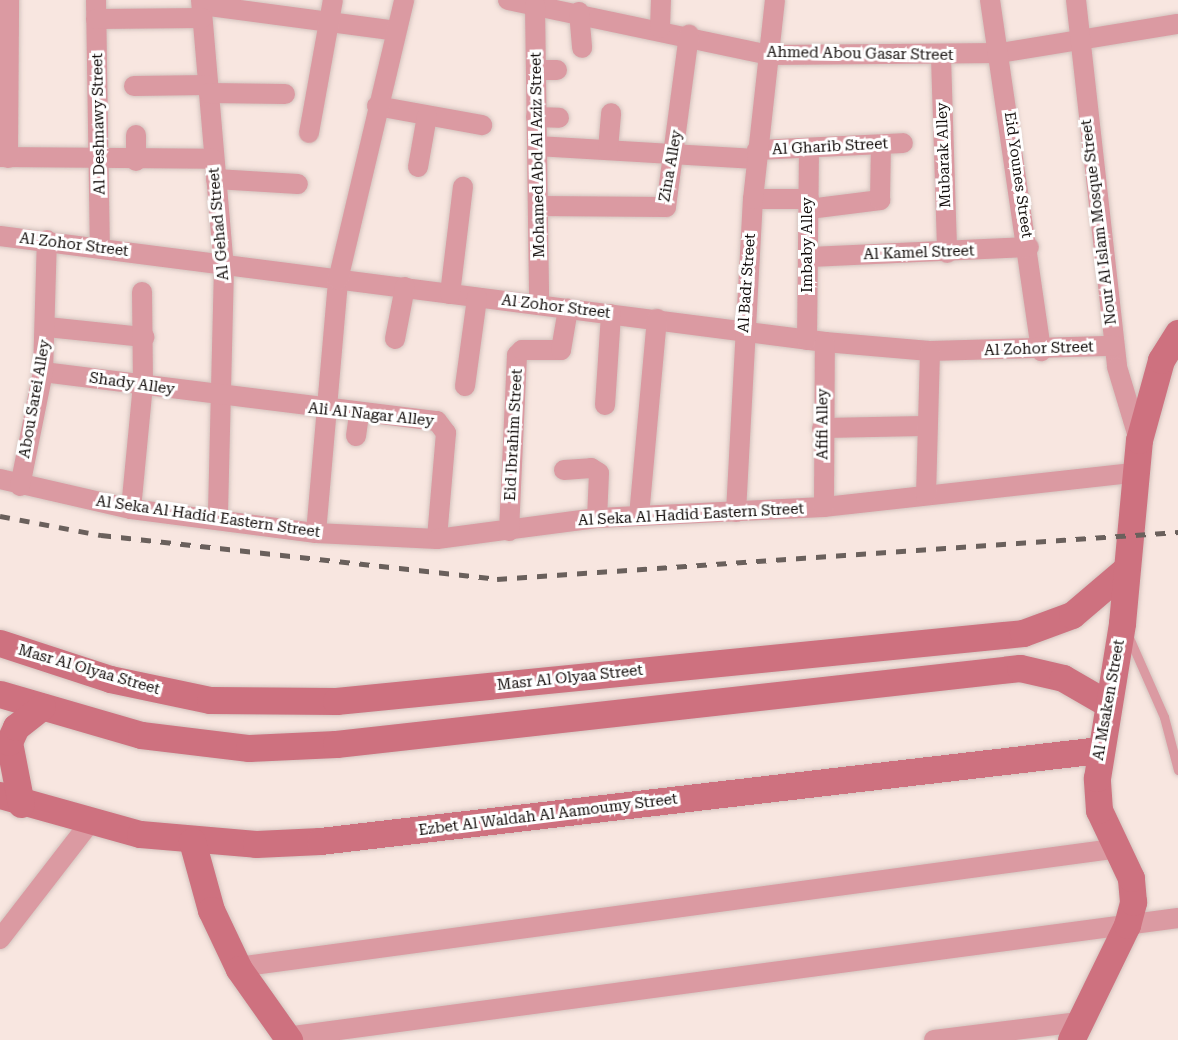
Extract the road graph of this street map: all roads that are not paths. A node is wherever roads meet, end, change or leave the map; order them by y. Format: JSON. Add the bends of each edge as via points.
{"nodes":[{"id":1,"x":9,"y":0,"type":"edge"},
{"id":2,"x":333,"y":0,"type":"edge"},
{"id":3,"x":404,"y":0,"type":"edge"},
{"id":4,"x":508,"y":0,"type":"edge"},
{"id":5,"x":661,"y":0,"type":"edge"},
{"id":6,"x":775,"y":0,"type":"edge"},
{"id":7,"x":990,"y":0,"type":"edge"},
{"id":8,"x":1077,"y":0,"type":"edge"},
{"id":9,"x":535,"y":5,"type":"junction"},
{"id":10,"x":202,"y":8,"type":"edge"},
{"id":11,"x":96,"y":9,"type":"edge"},
{"id":12,"x":612,"y":9,"type":"edge"},
{"id":13,"x":579,"y":12,"type":"junction"},
{"id":14,"x":329,"y":21,"type":"junction"},
{"id":15,"x":1178,"y":24,"type":"edge"},
{"id":16,"x":660,"y":28,"type":"junction"},
{"id":17,"x":396,"y":31,"type":"junction"},
{"id":18,"x":689,"y":35,"type":"junction"},
{"id":19,"x":1079,"y":41,"type":"junction"},
{"id":20,"x":582,"y":48,"type":"dead end"},
{"id":21,"x":1000,"y":53,"type":"junction"},
{"id":22,"x":769,"y":54,"type":"junction"},
{"id":23,"x":941,"y":57,"type":"junction"},
{"id":24,"x":537,"y":70,"type":"junction"},
{"id":25,"x":557,"y":70,"type":"dead end"},
{"id":26,"x":134,"y":86,"type":"dead end"},
{"id":27,"x":209,"y":89,"type":"junction"},
{"id":28,"x":285,"y":94,"type":"dead end"},
{"id":29,"x":377,"y":106,"type":"junction"},
{"id":30,"x":611,"y":113,"type":"dead end"},
{"id":31,"x":427,"y":116,"type":"junction"},
{"id":32,"x":536,"y":117,"type":"junction"},
{"id":33,"x":559,"y":118,"type":"dead end"},
{"id":34,"x":482,"y":125,"type":"dead end"},
{"id":35,"x":309,"y":133,"type":"dead end"},
{"id":36,"x":136,"y":135,"type":"dead end"},
{"id":37,"x":903,"y":143,"type":"dead end"},
{"id":38,"x":881,"y":145,"type":"junction"},
{"id":39,"x":537,"y":146,"type":"junction"},
{"id":40,"x":608,"y":149,"type":"junction"},
{"id":41,"x":809,"y":151,"type":"junction"},
{"id":42,"x":675,"y":154,"type":"junction"},
{"id":43,"x":757,"y":154,"type":"junction"},
{"id":44,"x":4,"y":157,"type":"edge"},
{"id":45,"x":213,"y":159,"type":"junction"},
{"id":46,"x":136,"y":161,"type":"junction"},
{"id":47,"x":99,"y":162,"type":"junction"},
{"id":48,"x":418,"y":167,"type":"dead end"},
{"id":49,"x":216,"y":179,"type":"junction"},
{"id":50,"x":298,"y":184,"type":"dead end"},
{"id":51,"x":463,"y":187,"type":"dead end"},
{"id":52,"x":753,"y":199,"type":"junction"},
{"id":53,"x":809,"y":204,"type":"junction"},
{"id":54,"x":539,"y":206,"type":"junction"},
{"id":55,"x":0,"y":236,"type":"edge"},
{"id":56,"x":47,"y":240,"type":"junction"},
{"id":57,"x":100,"y":247,"type":"junction"},
{"id":58,"x":1029,"y":247,"type":"junction"},
{"id":59,"x":947,"y":253,"type":"junction"},
{"id":60,"x":809,"y":257,"type":"junction"},
{"id":61,"x":224,"y":267,"type":"junction"},
{"id":62,"x":338,"y":280,"type":"junction"},
{"id":63,"x":405,"y":287,"type":"junction"},
{"id":64,"x":142,"y":292,"type":"dead end"},
{"id":65,"x":450,"y":294,"type":"junction"},
{"id":66,"x":477,"y":298,"type":"junction"},
{"id":67,"x":539,"y":304,"type":"junction"},
{"id":68,"x":568,"y":309,"type":"junction"},
{"id":69,"x":611,"y":314,"type":"junction"},
{"id":70,"x":657,"y":319,"type":"junction"},
{"id":71,"x":47,"y":327,"type":"junction"},
{"id":72,"x":743,"y":330,"type":"junction"},
{"id":73,"x":1178,"y":333,"type":"edge"},
{"id":74,"x":144,"y":337,"type":"junction"},
{"id":75,"x":395,"y":339,"type":"dead end"},
{"id":76,"x":816,"y":341,"type":"junction"},
{"id":77,"x":1114,"y":346,"type":"junction"},
{"id":78,"x":930,"y":351,"type":"junction"},
{"id":79,"x":1041,"y":351,"type":"junction"},
{"id":80,"x":1167,"y":371,"type":"edge"},
{"id":81,"x":43,"y":372,"type":"junction"},
{"id":82,"x":143,"y":385,"type":"junction"},
{"id":83,"x":465,"y":386,"type":"dead end"},
{"id":84,"x":220,"y":397,"type":"junction"},
{"id":85,"x":605,"y":405,"type":"dead end"},
{"id":86,"x":324,"y":410,"type":"junction"},
{"id":87,"x":359,"y":414,"type":"junction"},
{"id":88,"x":925,"y":426,"type":"junction"},
{"id":89,"x":822,"y":428,"type":"junction"},
{"id":90,"x":356,"y":436,"type":"dead end"},
{"id":91,"x":1139,"y":440,"type":"junction"},
{"id":92,"x":564,"y":470,"type":"dead end"},
{"id":93,"x":1134,"y":473,"type":"junction"},
{"id":94,"x":0,"y":479,"type":"edge"},
{"id":95,"x":20,"y":486,"type":"junction"},
{"id":96,"x":926,"y":495,"type":"junction"},
{"id":97,"x":824,"y":507,"type":"junction"},
{"id":98,"x":131,"y":508,"type":"junction"},
{"id":99,"x":735,"y":512,"type":"junction"},
{"id":100,"x":639,"y":516,"type":"junction"},
{"id":101,"x":597,"y":518,"type":"junction"},
{"id":102,"x":218,"y":520,"type":"junction"},
{"id":103,"x":509,"y":531,"type":"junction"},
{"id":104,"x":316,"y":533,"type":"junction"},
{"id":105,"x":437,"y":539,"type":"junction"},
{"id":106,"x":1126,"y":569,"type":"junction"},
{"id":107,"x":1122,"y":623,"type":"junction"},
{"id":108,"x":0,"y":643,"type":"edge"},
{"id":109,"x":0,"y":694,"type":"edge"},
{"id":110,"x":210,"y":700,"type":"junction"},
{"id":111,"x":1108,"y":704,"type":"junction"},
{"id":112,"x":42,"y":707,"type":"junction"},
{"id":113,"x":205,"y":745,"type":"junction"},
{"id":114,"x":1099,"y":750,"type":"junction"},
{"id":115,"x":1178,"y":770,"type":"edge"},
{"id":116,"x":11,"y":799,"type":"edge"},
{"id":117,"x":89,"y":824,"type":"junction"},
{"id":118,"x":192,"y":841,"type":"junction"},
{"id":119,"x":1119,"y":848,"type":"junction"},
{"id":120,"x":1178,"y":918,"type":"edge"},
{"id":121,"x":1127,"y":925,"type":"junction"},
{"id":122,"x":0,"y":939,"type":"edge"},
{"id":123,"x":238,"y":967,"type":"junction"},
{"id":124,"x":1075,"y":1031,"type":"edge"},
{"id":125,"x":282,"y":1037,"type":"edge"},
{"id":126,"x":934,"y":1040,"type":"edge"}],
"edges":[{"from":1,"to":44,"type":"street"},
{"from":2,"to":14,"type":"street"},
{"from":3,"to":17,"type":"street"},
{"from":4,"to":9,"type":"street","name":"Ahmed Abou Gasar Street"},
{"from":5,"to":16,"type":"street"},
{"from":6,"to":22,"type":"street","name":"Al Badr Street"},
{"from":7,"to":21,"type":"street","name":"Eid Younes Street"},
{"from":8,"to":19,"type":"street","name":"Nour Al Islam Mosque Street"},
{"from":9,"to":13,"type":"street","name":"Ahmed Abou Gasar Street"},
{"from":9,"to":24,"type":"street","name":"Mohamed Abd Al Aziz Street"},
{"from":10,"to":11,"type":"street"},
{"from":10,"to":14,"type":"street"},
{"from":10,"to":27,"type":"street","name":"Al Gehad Street"},
{"from":11,"to":47,"type":"street","name":"Al Deshnawy Street"},
{"from":12,"to":13,"type":"street","name":"Ahmed Abou Gasar Street"},
{"from":12,"to":16,"type":"street","name":"Ahmed Abou Gasar Street"},
{"from":13,"to":20,"type":"street"},
{"from":14,"to":17,"type":"street"},
{"from":14,"to":35,"type":"street"},
{"from":15,"to":19,"type":"street","name":"Ahmed Abou Gasar Street"},
{"from":16,"to":18,"type":"street","name":"Ahmed Abou Gasar Street"},
{"from":17,"to":29,"type":"street"},
{"from":18,"to":22,"type":"street","name":"Ahmed Abou Gasar Street"},
{"from":18,"to":42,"type":"street","name":"Zina Alley"},
{"from":19,"to":21,"type":"street","name":"Ahmed Abou Gasar Street"},
{"from":19,"to":77,"type":"street","name":"Nour Al Islam Mosque Street"},
{"from":21,"to":23,"type":"street","name":"Ahmed Abou Gasar Street"},
{"from":21,"to":58,"type":"street","name":"Eid Younes Street"},
{"from":22,"to":23,"type":"street","name":"Ahmed Abou Gasar Street"},
{"from":22,"to":43,"type":"street","name":"Al Badr Street"},
{"from":23,"to":59,"type":"street","name":"Mubarak Alley"},
{"from":24,"to":25,"type":"street"},
{"from":24,"to":32,"type":"street","name":"Mohamed Abd Al Aziz Street"},
{"from":26,"to":27,"type":"street"},
{"from":27,"to":28,"type":"street"},
{"from":27,"to":45,"type":"street","name":"Al Gehad Street"},
{"from":29,"to":31,"type":"street"},
{"from":29,"to":62,"type":"street"},
{"from":30,"to":40,"type":"street"},
{"from":31,"to":34,"type":"street"},
{"from":31,"to":48,"type":"street"},
{"from":32,"to":33,"type":"street"},
{"from":32,"to":39,"type":"street","name":"Mohamed Abd Al Aziz Street"},
{"from":36,"to":46,"type":"street"},
{"from":37,"to":38,"type":"street","name":"Al Gharib Street"},
{"from":38,"to":41,"type":"street","name":"Al Gharib Street"},
{"from":38,"to":53,"type":"street","via":[[878,202]]},
{"from":39,"to":40,"type":"street","name":"Al Gharib Street"},
{"from":39,"to":54,"type":"street","name":"Mohamed Abd Al Aziz Street"},
{"from":40,"to":42,"type":"street","name":"Al Gharib Street"},
{"from":41,"to":43,"type":"street","name":"Al Gharib Street"},
{"from":41,"to":53,"type":"street","name":"Imbaby Alley"},
{"from":42,"to":43,"type":"street","name":"Al Gharib Street"},
{"from":42,"to":54,"type":"street","name":"Zina Alley","via":[[663,210]]},
{"from":43,"to":52,"type":"street","name":"Al Badr Street"},
{"from":44,"to":47,"type":"street"},
{"from":45,"to":46,"type":"street"},
{"from":45,"to":49,"type":"street","name":"Al Gehad Street"},
{"from":46,"to":47,"type":"street"},
{"from":47,"to":57,"type":"street","name":"Al Deshnawy Street"},
{"from":49,"to":50,"type":"street"},
{"from":49,"to":61,"type":"street","name":"Al Gehad Street"},
{"from":51,"to":65,"type":"street"},
{"from":52,"to":53,"type":"street"},
{"from":52,"to":72,"type":"street","name":"Al Badr Street"},
{"from":53,"to":60,"type":"street","name":"Imbaby Alley"},
{"from":54,"to":67,"type":"street","name":"Mohamed Abd Al Aziz Street"},
{"from":55,"to":56,"type":"street","name":"Al Zohor Street"},
{"from":56,"to":57,"type":"street","name":"Al Zohor Street"},
{"from":56,"to":71,"type":"street","name":"Abou Sarei Alley"},
{"from":57,"to":61,"type":"street","name":"Al Zohor Street"},
{"from":58,"to":59,"type":"street","name":"Al Kamel Street"},
{"from":58,"to":79,"type":"street","name":"Eid Younes Street"},
{"from":59,"to":60,"type":"street","name":"Al Kamel Street"},
{"from":60,"to":76,"type":"street","name":"Imbaby Alley"},
{"from":61,"to":62,"type":"street","name":"Al Zohor Street"},
{"from":61,"to":84,"type":"street","name":"Al Gehad Street"},
{"from":62,"to":63,"type":"street","name":"Al Zohor Street"},
{"from":62,"to":86,"type":"street"},
{"from":63,"to":65,"type":"street","name":"Al Zohor Street"},
{"from":63,"to":75,"type":"street"},
{"from":64,"to":74,"type":"street"},
{"from":65,"to":66,"type":"street","name":"Al Zohor Street"},
{"from":66,"to":67,"type":"street","name":"Al Zohor Street"},
{"from":66,"to":83,"type":"street"},
{"from":67,"to":68,"type":"street","name":"Al Zohor Street"},
{"from":68,"to":69,"type":"street","name":"Al Zohor Street"},
{"from":68,"to":103,"type":"street","name":"Eid Ibrahim Street","via":[[561,350],[518,353]]},
{"from":69,"to":70,"type":"street","name":"Al Zohor Street"},
{"from":69,"to":85,"type":"street"},
{"from":70,"to":72,"type":"street","name":"Al Zohor Street"},
{"from":70,"to":100,"type":"street"},
{"from":71,"to":74,"type":"street"},
{"from":71,"to":81,"type":"street","name":"Abou Sarei Alley"},
{"from":72,"to":76,"type":"street","name":"Al Zohor Street"},
{"from":72,"to":99,"type":"street","name":"Al Badr Street"},
{"from":73,"to":80,"type":"street","name":"Al Msaken Street"},
{"from":74,"to":82,"type":"street"},
{"from":76,"to":78,"type":"street","name":"Al Zohor Street"},
{"from":76,"to":89,"type":"street","name":"Afifi Alley"},
{"from":77,"to":79,"type":"street","name":"Al Zohor Street"},
{"from":77,"to":91,"type":"street","name":"Nour Al Islam Mosque Street"},
{"from":78,"to":79,"type":"street","name":"Al Zohor Street"},
{"from":78,"to":88,"type":"street"},
{"from":80,"to":91,"type":"street","name":"Al Msaken Street"},
{"from":81,"to":82,"type":"street","name":"Shady Alley"},
{"from":81,"to":95,"type":"street","name":"Abou Sarei Alley"},
{"from":82,"to":84,"type":"street","name":"Shady Alley"},
{"from":82,"to":98,"type":"street"},
{"from":84,"to":86,"type":"street","name":"Ali Al Nagar Alley"},
{"from":84,"to":102,"type":"street","name":"Al Gehad Street"},
{"from":86,"to":87,"type":"street","name":"Ali Al Nagar Alley"},
{"from":86,"to":104,"type":"street"},
{"from":87,"to":90,"type":"street"},
{"from":87,"to":105,"type":"street","name":"Ali Al Nagar Alley","via":[[437,420],[444,427]]},
{"from":88,"to":89,"type":"street"},
{"from":88,"to":96,"type":"street"},
{"from":89,"to":97,"type":"street","name":"Afifi Alley"},
{"from":91,"to":93,"type":"street","name":"Al Msaken Street"},
{"from":92,"to":101,"type":"street","via":[[591,468],[599,473]]},
{"from":93,"to":96,"type":"street","name":"Al Seka Al Hadid Eastern Street"},
{"from":93,"to":106,"type":"street","name":"Al Msaken Street"},
{"from":94,"to":95,"type":"street","name":"Al Seka Al Hadid Eastern Street"},
{"from":95,"to":98,"type":"street","name":"Al Seka Al Hadid Eastern Street"},
{"from":96,"to":97,"type":"street","name":"Al Seka Al Hadid Eastern Street"},
{"from":97,"to":99,"type":"street","name":"Al Seka Al Hadid Eastern Street"},
{"from":98,"to":102,"type":"street","name":"Al Seka Al Hadid Eastern Street"},
{"from":99,"to":100,"type":"street","name":"Al Seka Al Hadid Eastern Street"},
{"from":100,"to":101,"type":"street","name":"Al Seka Al Hadid Eastern Street"},
{"from":101,"to":103,"type":"street","name":"Al Seka Al Hadid Eastern Street"},
{"from":102,"to":104,"type":"street","name":"Al Seka Al Hadid Eastern Street"},
{"from":103,"to":105,"type":"street","name":"Al Seka Al Hadid Eastern Street"},
{"from":104,"to":105,"type":"street","name":"Al Seka Al Hadid Eastern Street"},
{"from":106,"to":107,"type":"street","name":"Al Msaken Street"},
{"from":106,"to":110,"type":"street","name":"Masr Al Olyaa Street","via":[[1072,615],[1023,633],[336,701]]},
{"from":107,"to":111,"type":"street","name":"Al Msaken Street"},
{"from":107,"to":115,"type":"lane","via":[[1164,717]]},
{"from":108,"to":110,"type":"street","name":"Masr Al Olyaa Street","via":[[110,679]]},
{"from":109,"to":112,"type":"street"},
{"from":110,"to":113,"type":"street"},
{"from":111,"to":113,"type":"street","via":[[1063,678],[1020,668],[336,744]]},
{"from":111,"to":114,"type":"street","name":"Al Msaken Street"},
{"from":112,"to":113,"type":"street","via":[[141,735]]},
{"from":112,"to":116,"type":"street","via":[[16,727],[9,742]]},
{"from":114,"to":118,"type":"street","name":"Ezbet Al Waldah Al Aamoumy Street","via":[[320,842]]},
{"from":114,"to":119,"type":"street","name":"Al Msaken Street","via":[[1099,810]]},
{"from":116,"to":117,"type":"street","name":"Ezbet Al Waldah Al Aamoumy Street"},
{"from":117,"to":118,"type":"street","name":"Ezbet Al Waldah Al Aamoumy Street"},
{"from":117,"to":122,"type":"street"},
{"from":118,"to":123,"type":"street","via":[[211,910]]},
{"from":119,"to":121,"type":"street","name":"Al Msaken Street","via":[[1131,878]]},
{"from":119,"to":123,"type":"street"},
{"from":120,"to":121,"type":"street"},
{"from":121,"to":124,"type":"street","name":"Al Msaken Street"},
{"from":121,"to":125,"type":"street"},
{"from":123,"to":125,"type":"street"},
{"from":124,"to":126,"type":"street"}]}
